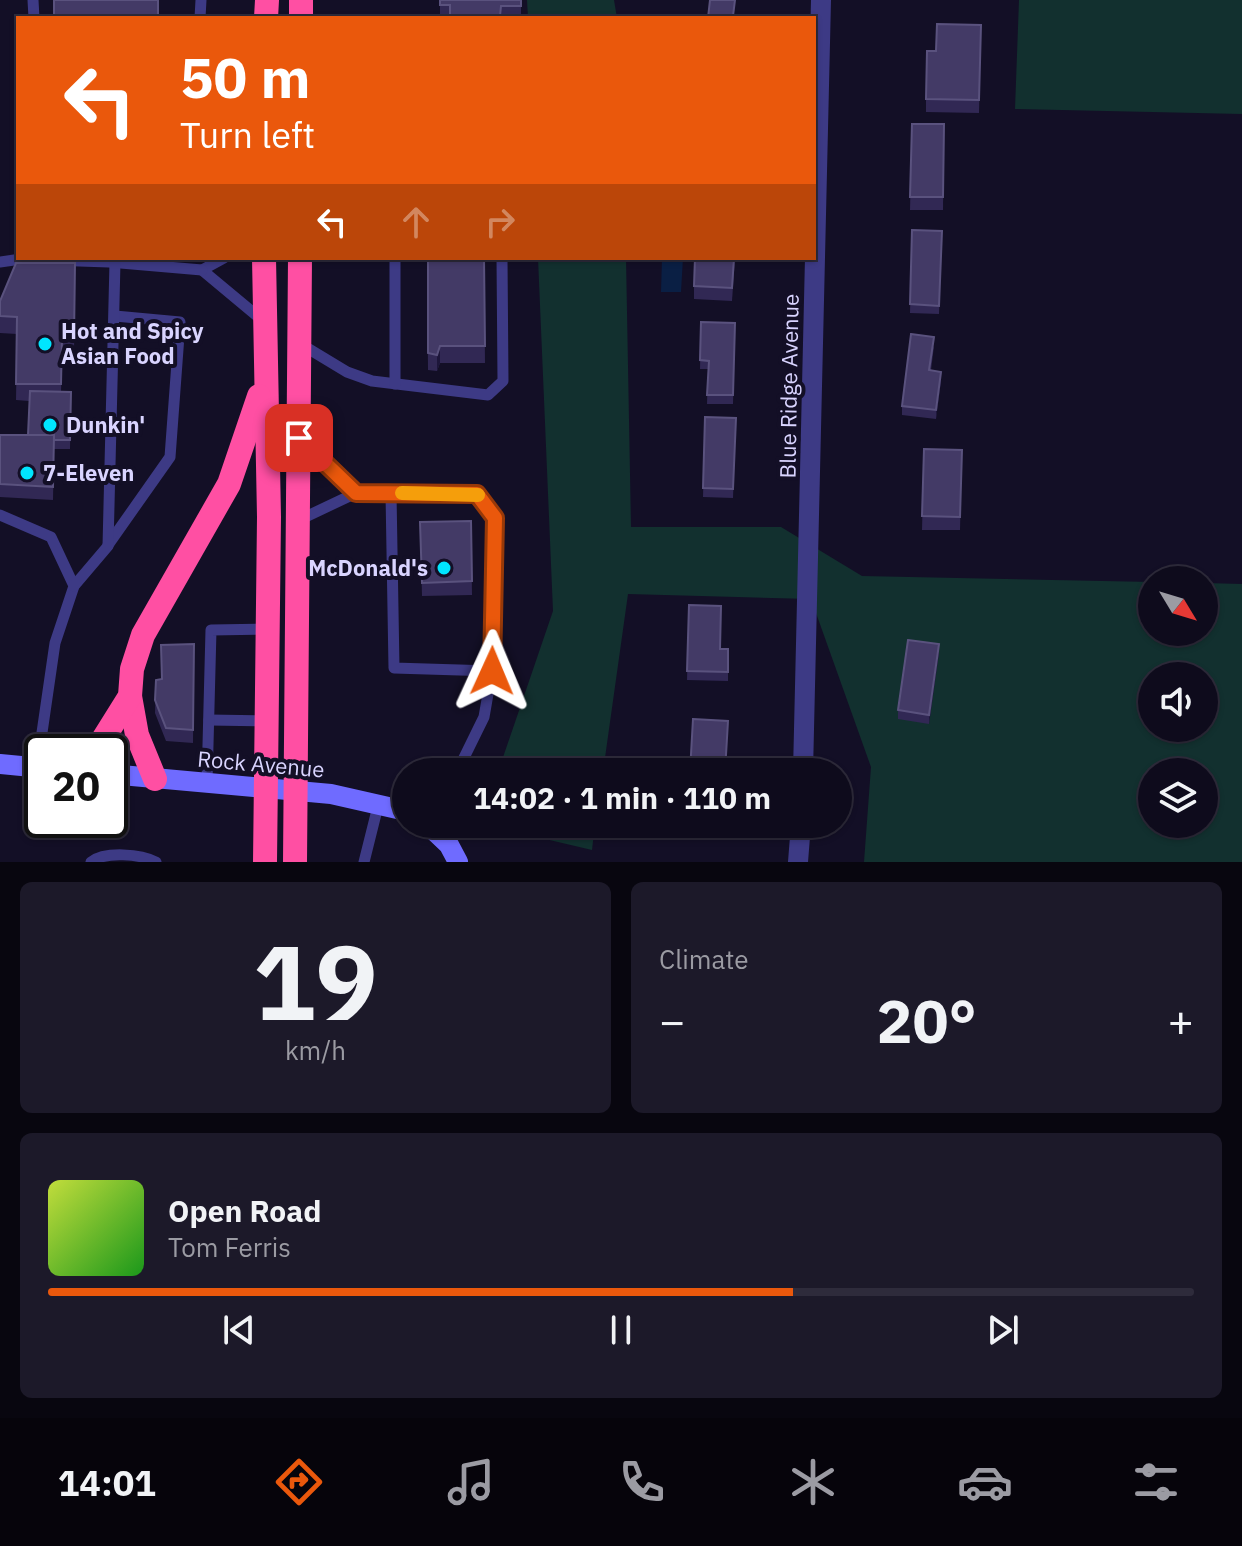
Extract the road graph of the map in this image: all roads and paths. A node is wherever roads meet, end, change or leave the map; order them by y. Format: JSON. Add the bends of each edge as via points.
{"nodes":[{"id":1,"x":821,"y":0,"type":"edge"},
{"id":2,"x":816,"y":214,"type":"edge"},
{"id":3,"x":52,"y":260,"type":"edge"},
{"id":4,"x":220,"y":260,"type":"edge"},
{"id":5,"x":264,"y":260,"type":"edge"},
{"id":6,"x":300,"y":260,"type":"edge"},
{"id":7,"x":395,"y":260,"type":"edge"},
{"id":8,"x":502,"y":260,"type":"edge"},
{"id":9,"x":815,"y":260,"type":"edge"},
{"id":10,"x":115,"y":262,"type":"junction"},
{"id":11,"x":202,"y":270,"type":"junction"},
{"id":12,"x":115,"y":316,"type":"junction"},
{"id":13,"x":265,"y":322,"type":"junction"},
{"id":14,"x":299,"y":343,"type":"junction"},
{"id":15,"x":266,"y":371,"type":"junction"},
{"id":16,"x":395,"y":384,"type":"junction"},
{"id":17,"x":299,"y":438,"type":"junction"},
{"id":18,"x":356,"y":493,"type":"junction"},
{"id":19,"x":391,"y":493,"type":"junction"},
{"id":20,"x":0,"y":515,"type":"edge"},
{"id":21,"x":298,"y":520,"type":"junction"},
{"id":22,"x":108,"y":546,"type":"junction"},
{"id":23,"x":74,"y":586,"type":"junction"},
{"id":24,"x":267,"y":629,"type":"junction"},
{"id":25,"x":492,"y":671,"type":"junction"},
{"id":26,"x":130,"y":696,"type":"junction"},
{"id":27,"x":209,"y":720,"type":"junction"},
{"id":28,"x":267,"y":721,"type":"junction"},
{"id":29,"x":43,"y":734,"type":"edge"},
{"id":30,"x":106,"y":734,"type":"edge"},
{"id":31,"x":464,"y":758,"type":"edge"},
{"id":32,"x":803,"y":758,"type":"edge"},
{"id":33,"x":0,"y":764,"type":"edge"},
{"id":34,"x":24,"y":766,"type":"edge"},
{"id":35,"x":128,"y":776,"type":"edge"},
{"id":36,"x":155,"y":779,"type":"junction"},
{"id":37,"x":207,"y":783,"type":"junction"},
{"id":38,"x":265,"y":789,"type":"junction"},
{"id":39,"x":296,"y":792,"type":"junction"},
{"id":40,"x":379,"y":802,"type":"junction"},
{"id":41,"x":392,"y":806,"type":"edge"},
{"id":42,"x":442,"y":838,"type":"edge"},
{"id":43,"x":800,"y":838,"type":"edge"},
{"id":44,"x":799,"y":858,"type":"edge"},
{"id":45,"x":91,"y":862,"type":"edge"},
{"id":46,"x":156,"y":862,"type":"edge"},
{"id":47,"x":265,"y":862,"type":"edge"},
{"id":48,"x":295,"y":862,"type":"edge"},
{"id":49,"x":364,"y":862,"type":"edge"},
{"id":50,"x":458,"y":862,"type":"edge"}],
"edges":[{"from":1,"to":2,"type":"street","name":"Blue Ridge Avenue"},
{"from":3,"to":10,"type":"lane"},
{"from":4,"to":11,"type":"lane"},
{"from":5,"to":13,"type":"highway"},
{"from":6,"to":14,"type":"highway"},
{"from":7,"to":16,"type":"lane"},
{"from":8,"to":16,"type":"lane","via":[[503,381],[488,395]]},
{"from":9,"to":32,"type":"street","name":"Blue Ridge Avenue"},
{"from":10,"to":11,"type":"lane"},
{"from":10,"to":12,"type":"lane"},
{"from":11,"to":13,"type":"lane"},
{"from":12,"to":22,"type":"lane"},
{"from":12,"to":22,"type":"lane","via":[[180,322],[170,457]]},
{"from":13,"to":15,"type":"highway"},
{"from":14,"to":16,"type":"lane","via":[[347,372]]},
{"from":14,"to":17,"type":"highway"},
{"from":15,"to":24,"type":"highway"},
{"from":15,"to":26,"type":"highway","via":[[229,484],[143,635]]},
{"from":17,"to":18,"type":"lane"},
{"from":17,"to":21,"type":"highway"},
{"from":18,"to":19,"type":"lane"},
{"from":18,"to":21,"type":"lane"},
{"from":19,"to":25,"type":"lane","via":[[477,494],[495,518]]},
{"from":19,"to":25,"type":"lane","via":[[394,668]]},
{"from":20,"to":23,"type":"lane","via":[[51,537]]},
{"from":21,"to":39,"type":"highway"},
{"from":22,"to":23,"type":"lane"},
{"from":23,"to":29,"type":"lane","via":[[55,643]]},
{"from":24,"to":27,"type":"lane","via":[[211,630]]},
{"from":24,"to":28,"type":"highway"},
{"from":25,"to":31,"type":"lane","via":[[484,717]]},
{"from":26,"to":30,"type":"highway"},
{"from":26,"to":36,"type":"highway","via":[[137,735]]},
{"from":27,"to":28,"type":"lane"},
{"from":27,"to":37,"type":"lane"},
{"from":28,"to":38,"type":"highway"},
{"from":33,"to":34,"type":"street"},
{"from":35,"to":36,"type":"street","name":"Rock Avenue"},
{"from":36,"to":37,"type":"street","name":"Rock Avenue"},
{"from":37,"to":38,"type":"street","name":"Rock Avenue"},
{"from":38,"to":39,"type":"street","name":"Rock Avenue"},
{"from":38,"to":47,"type":"highway"},
{"from":39,"to":40,"type":"street","name":"Rock Avenue"},
{"from":39,"to":48,"type":"highway"},
{"from":40,"to":41,"type":"street","name":"Rock Avenue"},
{"from":40,"to":49,"type":"lane"},
{"from":42,"to":50,"type":"street"},
{"from":43,"to":44,"type":"street"},
{"from":45,"to":46,"type":"lane","via":[[110,856]]}]}
